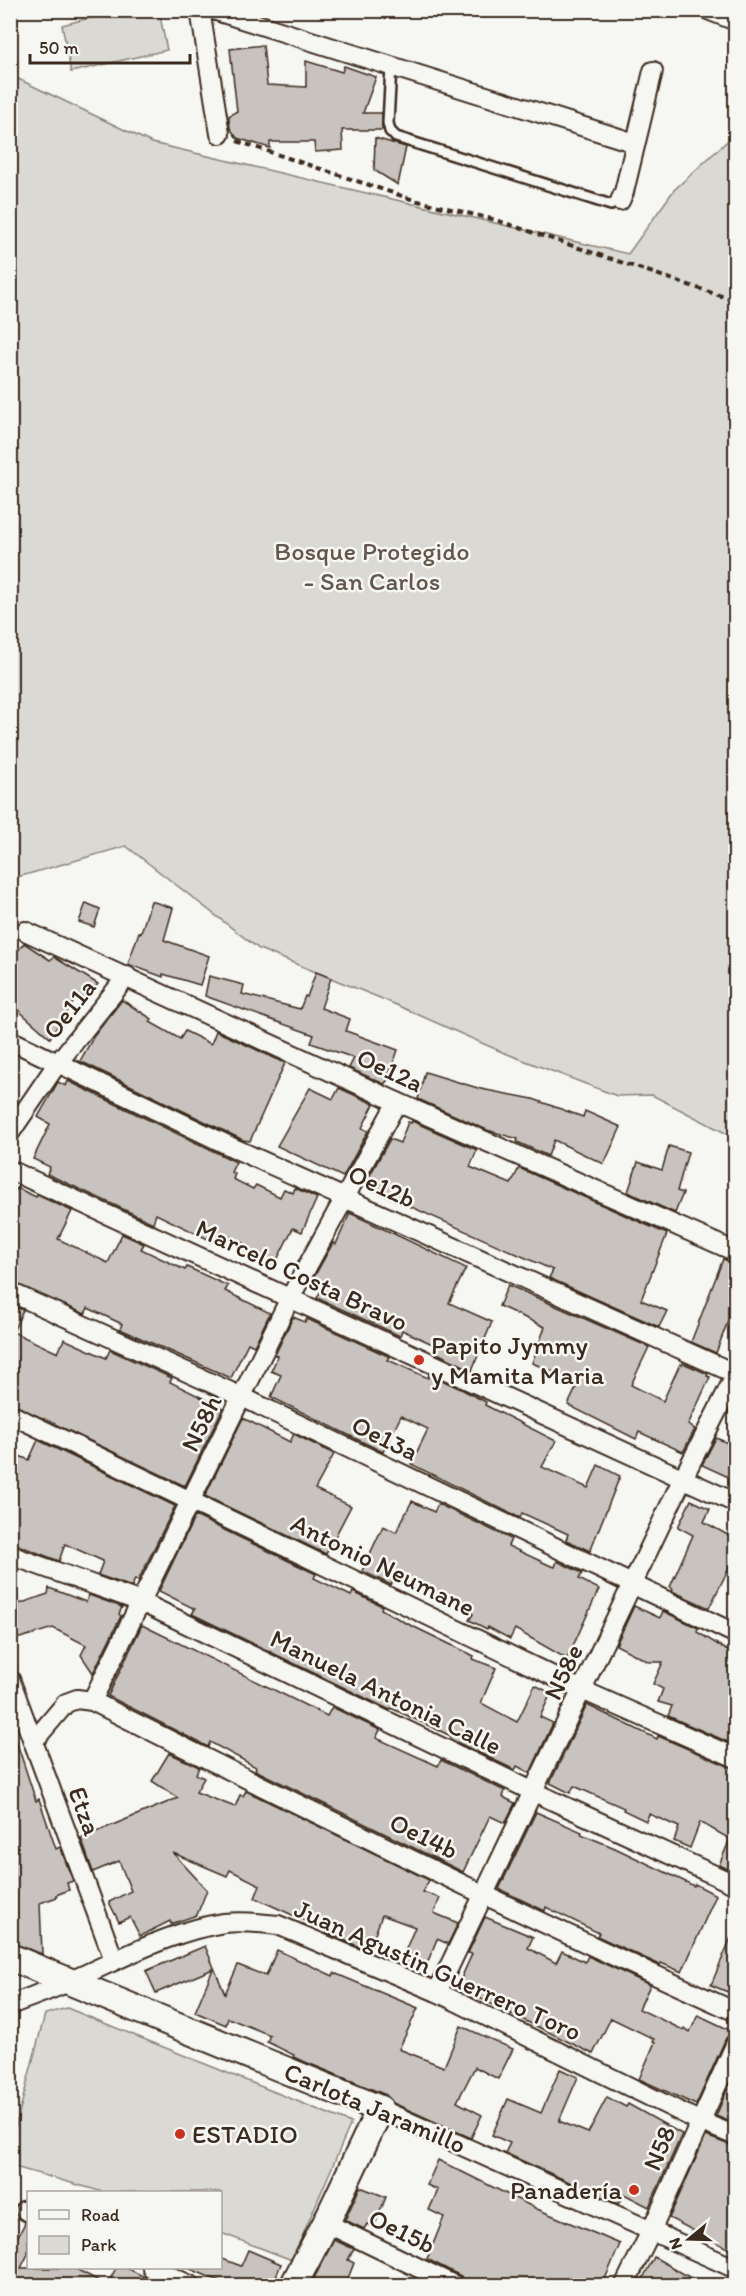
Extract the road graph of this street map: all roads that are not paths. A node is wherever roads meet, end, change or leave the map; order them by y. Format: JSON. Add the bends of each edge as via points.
{"nodes":[{"id":1,"x":200,"y":10,"type":"edge"},
{"id":2,"x":213,"y":10,"type":"edge"},
{"id":3,"x":708,"y":10,"type":"edge"},
{"id":4,"x":735,"y":21,"type":"edge"},
{"id":5,"x":391,"y":66,"type":"junction"},
{"id":6,"x":653,"y":71,"type":"dead end"},
{"id":7,"x":220,"y":134,"type":"road end"},
{"id":8,"x":635,"y":143,"type":"junction"},
{"id":9,"x":620,"y":201,"type":"joint"},
{"id":10,"x":25,"y":931,"type":"dead end"},
{"id":11,"x":127,"y":976,"type":"junction"},
{"id":12,"x":10,"y":1040,"type":"edge"},
{"id":13,"x":57,"y":1064,"type":"junction"},
{"id":14,"x":398,"y":1102,"type":"junction"},
{"id":15,"x":10,"y":1133,"type":"edge"},
{"id":16,"x":10,"y":1170,"type":"edge"},
{"id":17,"x":346,"y":1197,"type":"junction"},
{"id":18,"x":735,"y":1252,"type":"edge"},
{"id":19,"x":10,"y":1292,"type":"edge"},
{"id":20,"x":291,"y":1298,"type":"junction"},
{"id":21,"x":735,"y":1374,"type":"edge"},
{"id":22,"x":242,"y":1397,"type":"junction"},
{"id":23,"x":10,"y":1414,"type":"edge"},
{"id":24,"x":683,"y":1478,"type":"junction"},
{"id":25,"x":192,"y":1500,"type":"junction"},
{"id":26,"x":735,"y":1503,"type":"edge"},
{"id":27,"x":10,"y":1555,"type":"edge"},
{"id":28,"x":631,"y":1586,"type":"junction"},
{"id":29,"x":141,"y":1602,"type":"junction"},
{"id":30,"x":735,"y":1634,"type":"edge"},
{"id":31,"x":10,"y":1679,"type":"edge"},
{"id":32,"x":582,"y":1690,"type":"junction"},
{"id":33,"x":92,"y":1701,"type":"junction"},
{"id":34,"x":33,"y":1742,"type":"junction"},
{"id":35,"x":735,"y":1758,"type":"edge"},
{"id":36,"x":534,"y":1792,"type":"junction"},
{"id":37,"x":735,"y":1885,"type":"edge"},
{"id":38,"x":484,"y":1893,"type":"junction"},
{"id":39,"x":10,"y":1957,"type":"edge"},
{"id":40,"x":114,"y":1960,"type":"junction"},
{"id":41,"x":70,"y":1982,"type":"junction"},
{"id":42,"x":437,"y":1992,"type":"junction"},
{"id":43,"x":10,"y":2005,"type":"edge"},
{"id":44,"x":735,"y":2012,"type":"edge"},
{"id":45,"x":735,"y":2043,"type":"edge"},
{"id":46,"x":380,"y":2109,"type":"junction"},
{"id":47,"x":699,"y":2121,"type":"junction"},
{"id":48,"x":735,"y":2136,"type":"edge"},
{"id":49,"x":326,"y":2223,"type":"junction"},
{"id":50,"x":652,"y":2229,"type":"junction"},
{"id":51,"x":735,"y":2268,"type":"edge"},
{"id":52,"x":154,"y":2269,"type":"edge"},
{"id":53,"x":192,"y":2286,"type":"edge"},
{"id":54,"x":293,"y":2286,"type":"edge"},
{"id":55,"x":456,"y":2286,"type":"edge"},
{"id":56,"x":624,"y":2286,"type":"edge"}],
"edges":[{"from":1,"to":7,"type":"street"},
{"from":2,"to":5,"type":"street"},
{"from":3,"to":4,"type":"street"},
{"from":5,"to":8,"type":"street"},
{"from":5,"to":9,"type":"lane","via":[[388,123],[396,137],[611,205]]},
{"from":6,"to":8,"type":"street"},
{"from":8,"to":9,"type":"street"},
{"from":10,"to":11,"type":"street","name":"Oe12a"},
{"from":11,"to":13,"type":"street","name":"Oe11a"},
{"from":11,"to":14,"type":"street","name":"Oe12a"},
{"from":12,"to":13,"type":"street","name":"Oe12b"},
{"from":13,"to":15,"type":"street","name":"Oe11a"},
{"from":13,"to":17,"type":"street","name":"Oe12b"},
{"from":14,"to":17,"type":"street","name":"N58h"},
{"from":14,"to":18,"type":"street","name":"Oe12a"},
{"from":16,"to":20,"type":"street","name":"Marcelo Costa Bravo"},
{"from":17,"to":20,"type":"street","name":"N58h"},
{"from":17,"to":21,"type":"street","name":"Oe12b"},
{"from":19,"to":22,"type":"street","name":"Oe13a"},
{"from":20,"to":22,"type":"street","name":"N58h"},
{"from":20,"to":24,"type":"street","name":"Marcelo Costa Bravo"},
{"from":21,"to":24,"type":"street","name":"N58e"},
{"from":22,"to":25,"type":"street","name":"N58h"},
{"from":22,"to":28,"type":"street","name":"Oe13a"},
{"from":23,"to":25,"type":"street","name":"Antonio Neumane"},
{"from":24,"to":26,"type":"street","name":"Marcelo Costa Bravo"},
{"from":24,"to":28,"type":"street","name":"N58e"},
{"from":25,"to":29,"type":"street","name":"N58h"},
{"from":25,"to":32,"type":"street","name":"Antonio Neumane"},
{"from":27,"to":29,"type":"street","name":"Manuela Antonia Calle"},
{"from":28,"to":30,"type":"street","name":"Oe13a"},
{"from":28,"to":32,"type":"street","name":"N58e"},
{"from":29,"to":33,"type":"street","name":"N58h"},
{"from":29,"to":36,"type":"street","name":"Manuela Antonia Calle"},
{"from":31,"to":34,"type":"street","name":"Etza"},
{"from":32,"to":35,"type":"street","name":"Antonio Neumane"},
{"from":32,"to":36,"type":"street","name":"N58e"},
{"from":33,"to":34,"type":"street","via":[[77,1699],[66,1703]]},
{"from":33,"to":38,"type":"street","name":"Oe14b"},
{"from":34,"to":40,"type":"street","name":"Etza"},
{"from":36,"to":37,"type":"street","name":"Manuela Antonia Calle"},
{"from":36,"to":38,"type":"street","name":"N58e"},
{"from":38,"to":42,"type":"street","name":"N58e"},
{"from":38,"to":44,"type":"street","name":"Oe14b"},
{"from":39,"to":41,"type":"street","name":"Carlota Jaramillo"},
{"from":40,"to":41,"type":"street","name":"Juan Agustin Guerrero Toro"},
{"from":40,"to":42,"type":"street","name":"Juan Agustin Guerrero Toro","via":[[224,1923],[270,1924]]},
{"from":41,"to":43,"type":"street","name":"Juan Agustin Guerrero Toro"},
{"from":41,"to":46,"type":"street","name":"Carlota Jaramillo"},
{"from":42,"to":47,"type":"street","name":"Juan Agustin Guerrero Toro"},
{"from":45,"to":47,"type":"street","name":"N58"},
{"from":46,"to":49,"type":"street"},
{"from":46,"to":50,"type":"street","name":"Carlota Jaramillo"},
{"from":47,"to":48,"type":"street","name":"Juan Agustin Guerrero Toro"},
{"from":47,"to":50,"type":"street","name":"N58"},
{"from":49,"to":54,"type":"street"},
{"from":49,"to":55,"type":"street","name":"Oe15b"},
{"from":50,"to":51,"type":"street","name":"Carlota Jaramillo"},
{"from":50,"to":56,"type":"street","name":"N58"},
{"from":52,"to":53,"type":"street"}]}
